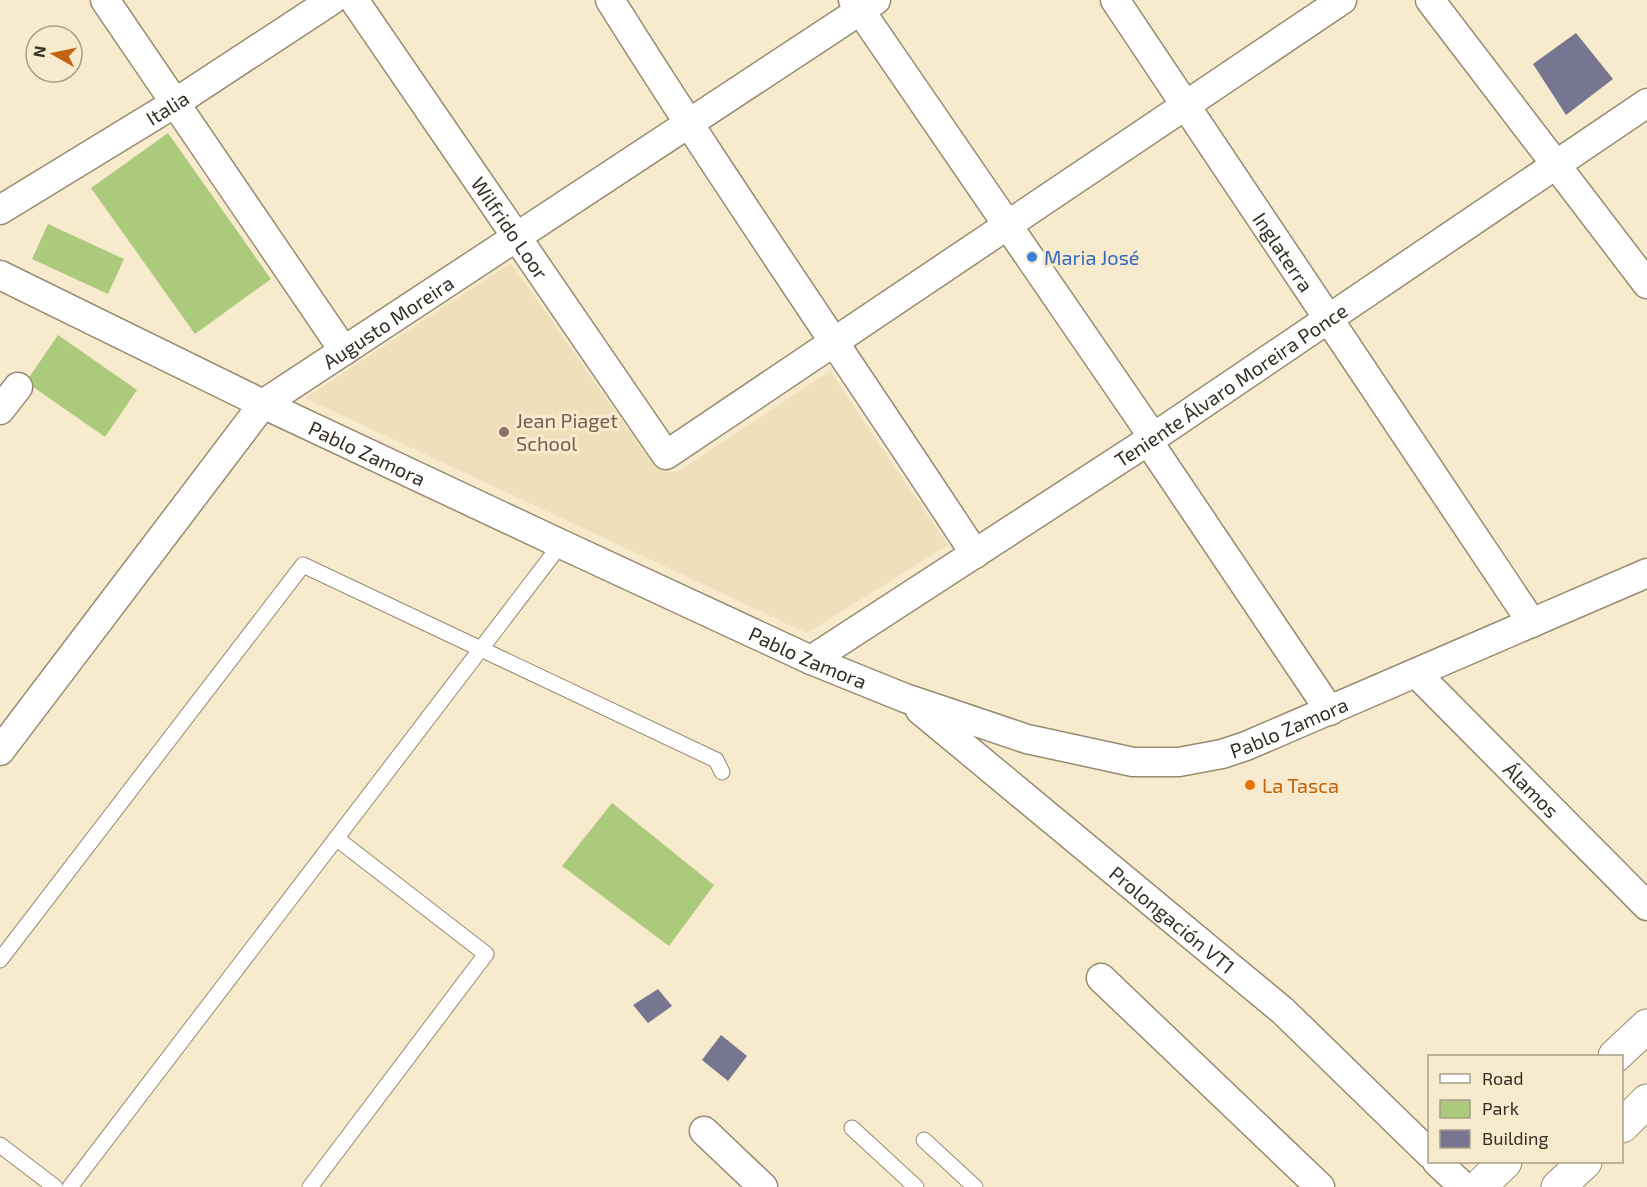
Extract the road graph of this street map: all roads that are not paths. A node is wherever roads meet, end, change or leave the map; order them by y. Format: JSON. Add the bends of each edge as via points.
{"nodes":[{"id":1,"x":105,"y":0,"type":"edge"},
{"id":2,"x":332,"y":0,"type":"edge"},
{"id":3,"x":354,"y":0,"type":"edge"},
{"id":4,"x":610,"y":0,"type":"edge"},
{"id":5,"x":1115,"y":0,"type":"edge"},
{"id":6,"x":1342,"y":0,"type":"edge"},
{"id":7,"x":1430,"y":0,"type":"edge"},
{"id":8,"x":864,"y":4,"type":"edge"},
{"id":9,"x":175,"y":103,"type":"junction"},
{"id":10,"x":1647,"y":103,"type":"edge"},
{"id":11,"x":1186,"y":106,"type":"junction"},
{"id":12,"x":688,"y":124,"type":"junction"},
{"id":13,"x":1556,"y":164,"type":"junction"},
{"id":14,"x":0,"y":210,"type":"edge"},
{"id":15,"x":1008,"y":226,"type":"junction"},
{"id":16,"x":517,"y":237,"type":"junction"},
{"id":17,"x":0,"y":275,"type":"edge"},
{"id":18,"x":1647,"y":284,"type":"edge"},
{"id":19,"x":1329,"y":318,"type":"junction"},
{"id":20,"x":835,"y":340,"type":"junction"},
{"id":21,"x":344,"y":351,"type":"junction"},
{"id":22,"x":18,"y":387,"type":"dead end"},
{"id":23,"x":263,"y":404,"type":"junction"},
{"id":24,"x":0,"y":410,"type":"edge"},
{"id":25,"x":1151,"y":439,"type":"junction"},
{"id":26,"x":561,"y":544,"type":"junction"},
{"id":27,"x":975,"y":554,"type":"junction"},
{"id":28,"x":1647,"y":573,"type":"edge"},
{"id":29,"x":1532,"y":623,"type":"junction"},
{"id":30,"x":480,"y":648,"type":"junction"},
{"id":31,"x":812,"y":660,"type":"junction"},
{"id":32,"x":1416,"y":673,"type":"junction"},
{"id":33,"x":905,"y":698,"type":"junction"},
{"id":34,"x":1330,"y":711,"type":"junction"},
{"id":35,"x":2,"y":746,"type":"edge"},
{"id":36,"x":722,"y":772,"type":"dead end"},
{"id":37,"x":336,"y":838,"type":"junction"},
{"id":38,"x":1647,"y":906,"type":"edge"},
{"id":39,"x":0,"y":960,"type":"edge"},
{"id":40,"x":1101,"y":978,"type":"dead end"},
{"id":41,"x":1647,"y":1026,"type":"edge"},
{"id":42,"x":1616,"y":1055,"type":"edge"},
{"id":43,"x":1647,"y":1101,"type":"edge"},
{"id":44,"x":1623,"y":1125,"type":"edge"},
{"id":45,"x":852,"y":1128,"type":"dead end"},
{"id":46,"x":704,"y":1131,"type":"dead end"},
{"id":47,"x":924,"y":1140,"type":"dead end"},
{"id":48,"x":0,"y":1145,"type":"edge"},
{"id":49,"x":1428,"y":1152,"type":"edge"},
{"id":50,"x":1439,"y":1163,"type":"edge"},
{"id":51,"x":1503,"y":1163,"type":"edge"},
{"id":52,"x":1583,"y":1163,"type":"edge"},
{"id":53,"x":55,"y":1187,"type":"edge"},
{"id":54,"x":70,"y":1187,"type":"edge"},
{"id":55,"x":310,"y":1187,"type":"edge"},
{"id":56,"x":763,"y":1187,"type":"edge"},
{"id":57,"x":916,"y":1187,"type":"edge"},
{"id":58,"x":975,"y":1187,"type":"edge"},
{"id":59,"x":1320,"y":1187,"type":"edge"},
{"id":60,"x":1464,"y":1187,"type":"edge"},
{"id":61,"x":1479,"y":1187,"type":"edge"},
{"id":62,"x":1558,"y":1187,"type":"edge"}],
"edges":[{"from":1,"to":9,"type":"street"},
{"from":2,"to":9,"type":"street","name":"Italia"},
{"from":3,"to":16,"type":"street","name":"Wilfrido Loor"},
{"from":4,"to":12,"type":"street"},
{"from":5,"to":11,"type":"street","name":"Inglaterra"},
{"from":6,"to":11,"type":"street"},
{"from":7,"to":13,"type":"street"},
{"from":8,"to":12,"type":"street","name":"Augusto Moreira"},
{"from":8,"to":15,"type":"street"},
{"from":9,"to":14,"type":"street","name":"Italia"},
{"from":9,"to":21,"type":"street"},
{"from":10,"to":13,"type":"street","name":"Teniente Álvaro Moreira Ponce"},
{"from":11,"to":15,"type":"street"},
{"from":11,"to":19,"type":"street","name":"Inglaterra"},
{"from":12,"to":16,"type":"street","name":"Augusto Moreira"},
{"from":12,"to":20,"type":"street"},
{"from":13,"to":18,"type":"street"},
{"from":13,"to":19,"type":"street","name":"Teniente Álvaro Moreira Ponce"},
{"from":15,"to":20,"type":"street"},
{"from":15,"to":25,"type":"street"},
{"from":16,"to":20,"type":"street","name":"Wilfrido Loor","via":[[666,454]]},
{"from":16,"to":21,"type":"street","name":"Augusto Moreira"},
{"from":17,"to":23,"type":"street","name":"Pablo Zamora"},
{"from":19,"to":25,"type":"street","name":"Teniente Álvaro Moreira Ponce"},
{"from":19,"to":29,"type":"street","name":"Inglaterra"},
{"from":20,"to":27,"type":"street"},
{"from":21,"to":23,"type":"street","name":"Augusto Moreira"},
{"from":22,"to":24,"type":"street"},
{"from":23,"to":26,"type":"street","name":"Pablo Zamora"},
{"from":23,"to":35,"type":"street","name":"Augusto Moreira"},
{"from":25,"to":27,"type":"street","name":"Teniente Álvaro Moreira Ponce"},
{"from":25,"to":34,"type":"street"},
{"from":26,"to":30,"type":"lane"},
{"from":26,"to":31,"type":"street","name":"Pablo Zamora"},
{"from":27,"to":31,"type":"street","name":"Teniente Álvaro Moreira Ponce"},
{"from":28,"to":29,"type":"street","name":"Pablo Zamora"},
{"from":29,"to":32,"type":"street","name":"Pablo Zamora"},
{"from":30,"to":36,"type":"lane","via":[[716,760]]},
{"from":30,"to":37,"type":"lane"},
{"from":30,"to":39,"type":"lane","via":[[303,565]]},
{"from":31,"to":33,"type":"street","name":"Pablo Zamora"},
{"from":32,"to":34,"type":"street","name":"Pablo Zamora"},
{"from":32,"to":38,"type":"street","name":"Álamos"},
{"from":33,"to":34,"type":"street","name":"Pablo Zamora","via":[[1068,750],[1154,763],[1222,754]]},
{"from":33,"to":49,"type":"street","name":"Prolongación VT1","via":[[1282,1011]]},
{"from":37,"to":54,"type":"lane"},
{"from":37,"to":55,"type":"lane","via":[[486,954]]},
{"from":40,"to":59,"type":"street"},
{"from":41,"to":42,"type":"main road"},
{"from":43,"to":44,"type":"main road"},
{"from":45,"to":57,"type":"lane"},
{"from":46,"to":56,"type":"street"},
{"from":47,"to":58,"type":"lane"},
{"from":48,"to":53,"type":"lane"},
{"from":50,"to":60,"type":"street"},
{"from":51,"to":61,"type":"main road"},
{"from":52,"to":62,"type":"main road"}]}
